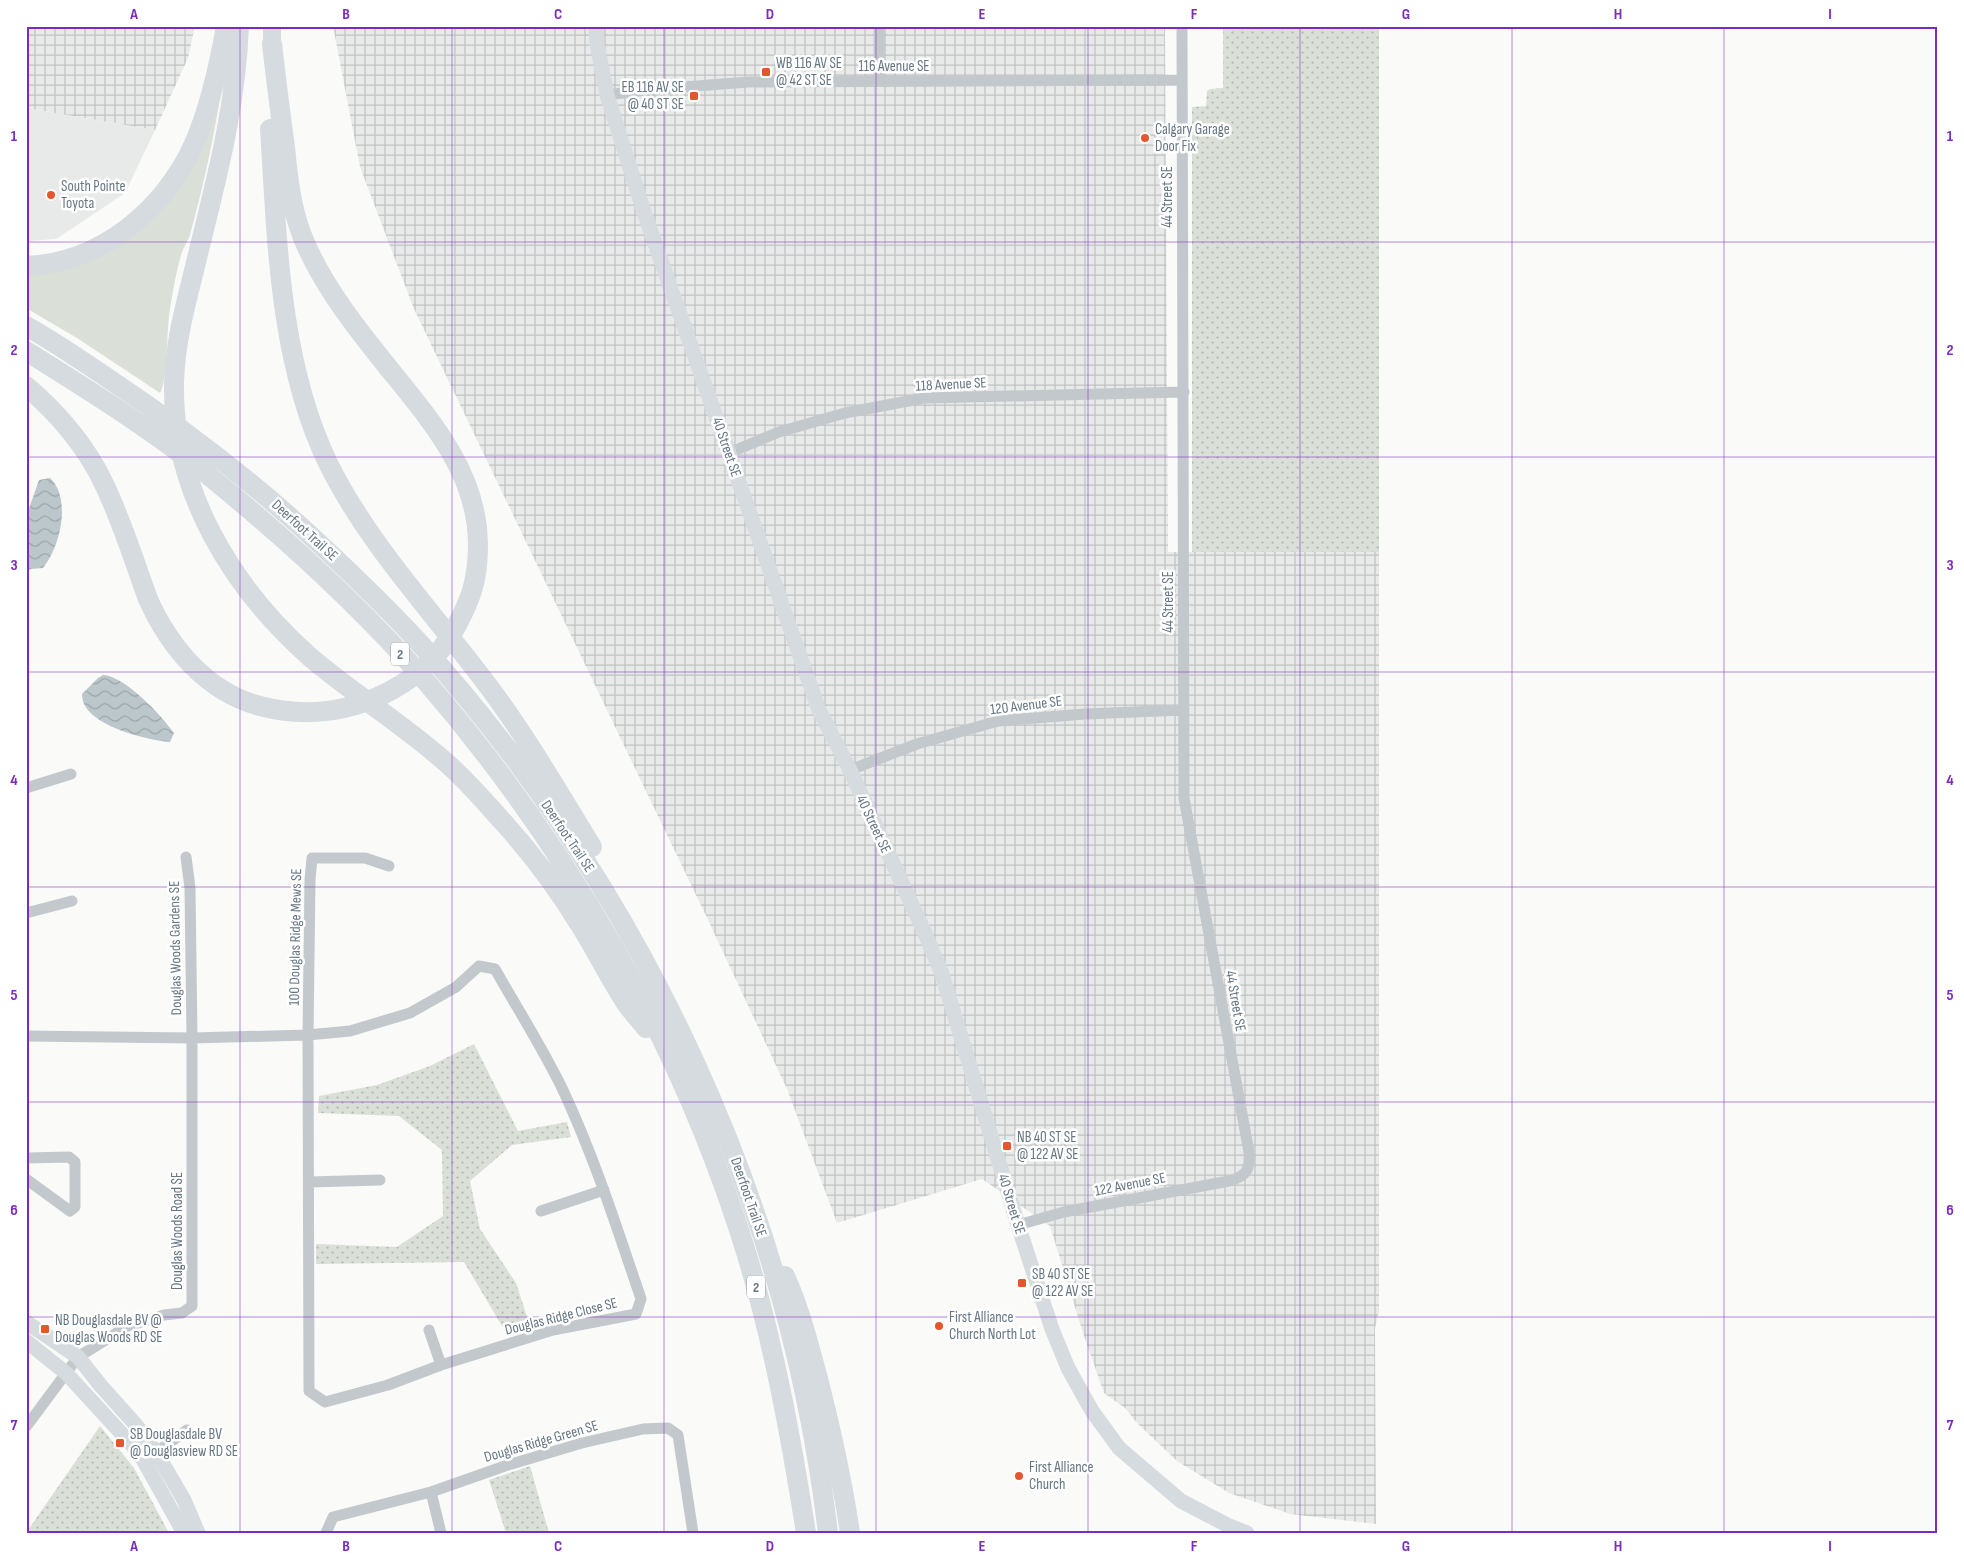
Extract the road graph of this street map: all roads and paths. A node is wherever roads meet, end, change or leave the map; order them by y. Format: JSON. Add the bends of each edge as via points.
{"nodes":[{"id":1,"x":226,"y":26,"type":"edge"},
{"id":2,"x":239,"y":26,"type":"edge"},
{"id":3,"x":589,"y":26,"type":"edge"},
{"id":4,"x":596,"y":26,"type":"edge"},
{"id":5,"x":879,"y":26,"type":"edge"},
{"id":6,"x":1182,"y":26,"type":"edge"},
{"id":7,"x":272,"y":35,"type":"edge"},
{"id":8,"x":597,"y":44,"type":"junction"},
{"id":9,"x":1182,"y":80,"type":"junction"},
{"id":10,"x":879,"y":81,"type":"junction"},
{"id":11,"x":608,"y":96,"type":"junction"},
{"id":12,"x":26,"y":266,"type":"edge"},
{"id":13,"x":26,"y":326,"type":"edge"},
{"id":14,"x":26,"y":351,"type":"edge"},
{"id":15,"x":26,"y":386,"type":"edge"},
{"id":16,"x":1184,"y":392,"type":"junction"},
{"id":17,"x":729,"y":453,"type":"junction"},
{"id":18,"x":1183,"y":710,"type":"junction"},
{"id":19,"x":850,"y":770,"type":"junction"},
{"id":20,"x":72,"y":774,"type":"dead end"},
{"id":21,"x":26,"y":788,"type":"edge"},
{"id":22,"x":186,"y":857,"type":"dead end"},
{"id":23,"x":389,"y":866,"type":"dead end"},
{"id":24,"x":72,"y":901,"type":"dead end"},
{"id":25,"x":26,"y":913,"type":"edge"},
{"id":26,"x":656,"y":982,"type":"junction"},
{"id":27,"x":308,"y":1035,"type":"junction"},
{"id":28,"x":26,"y":1036,"type":"edge"},
{"id":29,"x":192,"y":1038,"type":"junction"},
{"id":30,"x":667,"y":1053,"type":"junction"},
{"id":31,"x":26,"y":1158,"type":"edge"},
{"id":32,"x":1247,"y":1172,"type":"joint"},
{"id":33,"x":26,"y":1179,"type":"edge"},
{"id":34,"x":380,"y":1180,"type":"dead end"},
{"id":35,"x":309,"y":1182,"type":"junction"},
{"id":36,"x":746,"y":1189,"type":"junction"},
{"id":37,"x":604,"y":1190,"type":"junction"},
{"id":38,"x":541,"y":1211,"type":"dead end"},
{"id":39,"x":1018,"y":1224,"type":"junction"},
{"id":40,"x":26,"y":1322,"type":"edge"},
{"id":41,"x":429,"y":1330,"type":"dead end"},
{"id":42,"x":26,"y":1342,"type":"edge"},
{"id":43,"x":78,"y":1357,"type":"junction"},
{"id":44,"x":441,"y":1365,"type":"junction"},
{"id":45,"x":66,"y":1373,"type":"junction"},
{"id":46,"x":26,"y":1427,"type":"edge"},
{"id":47,"x":187,"y":1430,"type":"dead end"},
{"id":48,"x":150,"y":1456,"type":"junction"},
{"id":49,"x":431,"y":1492,"type":"junction"},
{"id":50,"x":184,"y":1533,"type":"edge"},
{"id":51,"x":198,"y":1533,"type":"edge"},
{"id":52,"x":326,"y":1533,"type":"edge"},
{"id":53,"x":441,"y":1533,"type":"edge"},
{"id":54,"x":693,"y":1533,"type":"edge"},
{"id":55,"x":806,"y":1533,"type":"edge"},
{"id":56,"x":828,"y":1533,"type":"edge"},
{"id":57,"x":850,"y":1533,"type":"edge"},
{"id":58,"x":1247,"y":1533,"type":"edge"}],
"edges":[{"from":1,"to":12,"type":"highway","via":[[194,143],[171,184],[132,225],[102,245],[66,259]]},
{"from":2,"to":30,"type":"highway","via":[[238,66],[224,152],[179,326],[174,382],[186,469],[208,528],[238,578],[270,618],[311,658],[444,760],[507,827],[569,908],[626,1003]]},
{"from":3,"to":8,"type":"street","name":"40 Street SE"},
{"from":4,"to":8,"type":"street","name":"40 Street SE"},
{"from":5,"to":10,"type":"street"},
{"from":6,"to":9,"type":"street","name":"44 Street SE"},
{"from":7,"to":15,"type":"highway","via":[[291,200],[302,236],[338,303],[440,435],[465,480],[476,514],[478,533],[474,586],[453,635],[433,659],[407,681],[376,698],[338,711],[303,713],[258,706],[227,693],[190,664],[174,646],[156,616],[104,483],[68,428]]},
{"from":7,"to":26,"type":"highway","via":[[268,103],[282,285],[294,358],[319,440],[336,477],[371,536],[532,748],[620,894]]},
{"from":8,"to":11,"type":"street","name":"40 Street SE"},
{"from":9,"to":10,"type":"street","name":"116 Avenue SE"},
{"from":9,"to":16,"type":"street","name":"44 Street SE"},
{"from":10,"to":11,"type":"street","name":"116 Avenue SE","via":[[748,82]]},
{"from":11,"to":17,"type":"street","name":"40 Street SE","via":[[645,213]]},
{"from":13,"to":26,"type":"highway","name":"Deerfoot Trail SE","number":"2","via":[[148,404],[215,454],[281,508],[372,593],[469,701],[539,792],[608,896]]},
{"from":14,"to":30,"type":"highway","name":"Deerfoot Trail SE","number":"2","via":[[202,470],[301,555],[416,671],[488,758],[557,855],[613,947]]},
{"from":16,"to":17,"type":"street","name":"118 Avenue SE","via":[[924,398],[845,413],[779,432]]},
{"from":16,"to":18,"type":"street","name":"44 Street SE"},
{"from":17,"to":19,"type":"street","name":"40 Street SE","via":[[819,710]]},
{"from":18,"to":19,"type":"street","name":"120 Avenue SE","via":[[998,721],[917,744]]},
{"from":18,"to":32,"type":"street","name":"44 Street SE","via":[[1184,798],[1249,1152]]},
{"from":19,"to":39,"type":"street","name":"40 Street SE","via":[[942,974]]},
{"from":20,"to":21,"type":"street"},
{"from":22,"to":29,"type":"street","name":"Douglas Woods Gardens SE","via":[[190,888]]},
{"from":23,"to":27,"type":"street","name":"100 Douglas Ridge Mews SE","via":[[365,858],[312,858]]},
{"from":24,"to":25,"type":"street"},
{"from":26,"to":36,"type":"highway","name":"Deerfoot Trail SE","number":"2","via":[[707,1088]]},
{"from":27,"to":29,"type":"street","name":"Douglas Ridge Close SE"},
{"from":27,"to":35,"type":"street","name":"Douglas Ridge Close SE"},
{"from":27,"to":37,"type":"street","name":"Douglas Ridge Close SE","via":[[350,1031],[410,1013],[456,987],[479,966],[494,969],[561,1086]]},
{"from":28,"to":29,"type":"street","name":"Douglas Ridge Close SE"},
{"from":29,"to":43,"type":"street","name":"Douglas Woods Road SE","via":[[192,1306],[182,1313],[164,1314],[128,1326]]},
{"from":30,"to":55,"type":"highway","name":"Deerfoot Trail SE","number":"2","via":[[710,1152],[748,1260],[771,1343],[792,1439]]},
{"from":31,"to":33,"type":"street","via":[[69,1157],[75,1162],[75,1207],[70,1212]]},
{"from":32,"to":39,"type":"street","name":"122 Avenue SE","via":[[1229,1181],[1064,1212]]},
{"from":34,"to":35,"type":"street"},
{"from":35,"to":44,"type":"street","name":"Douglas Ridge Close SE","via":[[309,1391],[325,1402],[388,1385]]},
{"from":36,"to":56,"type":"highway","name":"Deerfoot Trail SE","number":"2","via":[[776,1279],[808,1407]]},
{"from":36,"to":57,"type":"highway","via":[[798,1305],[841,1475]]},
{"from":37,"to":38,"type":"street"},
{"from":37,"to":44,"type":"street","name":"Douglas Ridge Close SE","via":[[641,1299],[636,1314],[553,1330]]},
{"from":39,"to":58,"type":"street","name":"40 Street SE","via":[[1068,1368],[1092,1411],[1119,1448],[1181,1501]]},
{"from":40,"to":43,"type":"street"},
{"from":41,"to":44,"type":"street"},
{"from":42,"to":45,"type":"street"},
{"from":43,"to":45,"type":"street","name":"Douglas Woods Road SE"},
{"from":43,"to":48,"type":"street","via":[[136,1425]]},
{"from":45,"to":46,"type":"street","name":"Douglas Woods Road SE"},
{"from":45,"to":48,"type":"street"},
{"from":47,"to":48,"type":"street"},
{"from":48,"to":50,"type":"street"},
{"from":48,"to":51,"type":"street","via":[[184,1500]]},
{"from":49,"to":52,"type":"street","name":"Douglas Ridge Green SE","via":[[333,1517]]},
{"from":49,"to":53,"type":"street"},
{"from":49,"to":54,"type":"street","name":"Douglas Ridge Green SE","via":[[564,1448],[643,1429],[668,1428],[678,1435]]}]}
